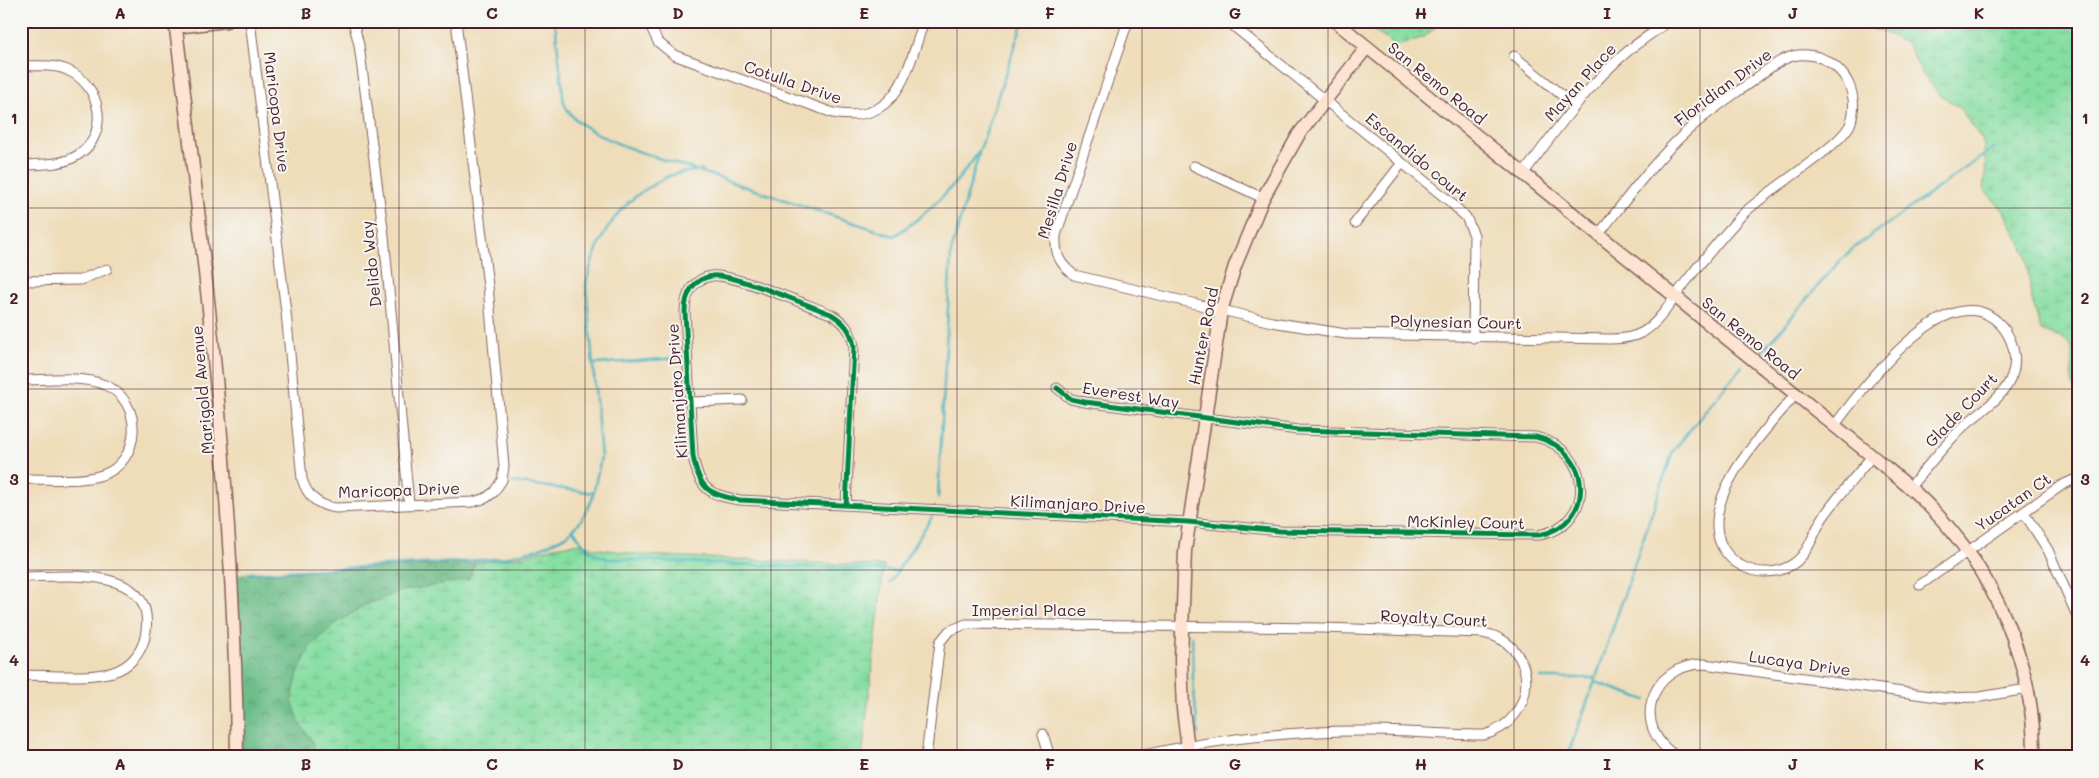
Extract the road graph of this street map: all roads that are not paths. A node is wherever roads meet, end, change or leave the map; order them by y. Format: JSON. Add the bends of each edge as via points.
{"nodes":[{"id":1,"x":226,"y":21,"type":"edge"},
{"id":2,"x":250,"y":21,"type":"edge"},
{"id":3,"x":353,"y":21,"type":"edge"},
{"id":4,"x":456,"y":21,"type":"edge"},
{"id":5,"x":648,"y":21,"type":"edge"},
{"id":6,"x":924,"y":21,"type":"edge"},
{"id":7,"x":1128,"y":21,"type":"edge"},
{"id":8,"x":1227,"y":21,"type":"edge"},
{"id":9,"x":1335,"y":21,"type":"edge"},
{"id":10,"x":1669,"y":21,"type":"edge"},
{"id":11,"x":176,"y":24,"type":"edge"},
{"id":12,"x":1367,"y":47,"type":"junction"},
{"id":13,"x":1514,"y":56,"type":"dead end"},
{"id":14,"x":21,"y":66,"type":"edge"},
{"id":15,"x":1324,"y":100,"type":"junction"},
{"id":16,"x":1575,"y":106,"type":"junction"},
{"id":17,"x":21,"y":164,"type":"edge"},
{"id":18,"x":1402,"y":164,"type":"junction"},
{"id":19,"x":1194,"y":166,"type":"dead end"},
{"id":20,"x":1523,"y":174,"type":"junction"},
{"id":21,"x":1262,"y":198,"type":"junction"},
{"id":22,"x":1354,"y":222,"type":"dead end"},
{"id":23,"x":1598,"y":235,"type":"junction"},
{"id":24,"x":107,"y":269,"type":"dead end"},
{"id":25,"x":21,"y":281,"type":"edge"},
{"id":26,"x":1674,"y":297,"type":"junction"},
{"id":27,"x":1221,"y":311,"type":"junction"},
{"id":28,"x":1473,"y":338,"type":"junction"},
{"id":29,"x":21,"y":380,"type":"edge"},
{"id":30,"x":1057,"y":388,"type":"dead end"},
{"id":31,"x":1795,"y":395,"type":"junction"},
{"id":32,"x":742,"y":400,"type":"dead end"},
{"id":33,"x":691,"y":402,"type":"junction"},
{"id":34,"x":1205,"y":419,"type":"junction"},
{"id":35,"x":1834,"y":426,"type":"junction"},
{"id":36,"x":1872,"y":456,"type":"junction"},
{"id":37,"x":21,"y":478,"type":"edge"},
{"id":38,"x":2078,"y":478,"type":"edge"},
{"id":39,"x":1910,"y":487,"type":"junction"},
{"id":40,"x":409,"y":504,"type":"junction"},
{"id":41,"x":846,"y":505,"type":"junction"},
{"id":42,"x":2024,"y":513,"type":"junction"},
{"id":43,"x":1188,"y":522,"type":"junction"},
{"id":44,"x":1968,"y":552,"type":"junction"},
{"id":45,"x":21,"y":577,"type":"edge"},
{"id":46,"x":1920,"y":585,"type":"dead end"},
{"id":47,"x":2078,"y":618,"type":"edge"},
{"id":48,"x":1181,"y":627,"type":"junction"},
{"id":49,"x":21,"y":675,"type":"edge"},
{"id":50,"x":2027,"y":689,"type":"junction"},
{"id":51,"x":1043,"y":734,"type":"dead end"},
{"id":52,"x":1188,"y":751,"type":"edge"},
{"id":53,"x":237,"y":757,"type":"edge"},
{"id":54,"x":926,"y":757,"type":"edge"},
{"id":55,"x":1050,"y":757,"type":"edge"},
{"id":56,"x":1133,"y":757,"type":"edge"},
{"id":57,"x":1678,"y":757,"type":"edge"},
{"id":58,"x":2034,"y":757,"type":"edge"}],
"edges":[{"from":1,"to":11,"type":"street"},
{"from":2,"to":40,"type":"street","name":"Maricopa Drive","via":[[282,274],[304,487],[317,502],[330,508]]},
{"from":3,"to":40,"type":"street","name":"Delido Way","via":[[360,45],[384,236]]},
{"from":4,"to":40,"type":"street","name":"Maricopa Drive","via":[[488,286],[503,474],[494,492],[480,500]]},
{"from":5,"to":6,"type":"street","name":"Cotulla Drive","via":[[658,42],[674,56],[834,113],[857,116],[880,108],[898,91]]},
{"from":7,"to":27,"type":"street","name":"Mesilla Drive","via":[[1061,220],[1055,251],[1061,264],[1074,275]]},
{"from":8,"to":15,"type":"street"},
{"from":9,"to":12,"type":"street","name":"San Remo Road"},
{"from":10,"to":16,"type":"street","name":"Mayan Place","via":[[1628,51]]},
{"from":11,"to":53,"type":"street","name":"Marigold Avenue","via":[[220,409],[236,670]]},
{"from":12,"to":15,"type":"street","name":"Hunter Road"},
{"from":12,"to":20,"type":"street","name":"San Remo Road"},
{"from":13,"to":16,"type":"street"},
{"from":14,"to":17,"type":"street","via":[[59,67],[76,74],[92,90],[98,117],[92,140],[77,156],[55,163]]},
{"from":15,"to":18,"type":"street","name":"Escandido court"},
{"from":15,"to":21,"type":"street","name":"Hunter Road","via":[[1299,134]]},
{"from":16,"to":20,"type":"street","name":"Mayan Place"},
{"from":18,"to":22,"type":"street"},
{"from":18,"to":28,"type":"street","name":"Escandido court","via":[[1448,200],[1472,227],[1475,246]]},
{"from":19,"to":21,"type":"street"},
{"from":20,"to":23,"type":"street","name":"San Remo Road"},
{"from":21,"to":27,"type":"street","name":"Hunter Road"},
{"from":23,"to":26,"type":"street","name":"San Remo Road"},
{"from":23,"to":26,"type":"street","name":"Floridian Drive","via":[[1650,170],[1686,132],[1727,99],[1791,57],[1814,56],[1835,66],[1846,79],[1853,98],[1852,121],[1845,133],[1741,216]]},
{"from":24,"to":25,"type":"street","via":[[80,280]]},
{"from":26,"to":28,"type":"street","name":"Polynesian Court","via":[[1650,326],[1629,337],[1610,340]]},
{"from":26,"to":31,"type":"street","name":"San Remo Road"},
{"from":27,"to":28,"type":"street","name":"Polynesian Court","via":[[1346,334]]},
{"from":27,"to":34,"type":"street","name":"Hunter Road"},
{"from":29,"to":37,"type":"street","via":[[84,380],[106,385],[126,402],[132,414],[133,428],[126,456],[109,472],[83,478]]},
{"from":30,"to":34,"type":"street","name":"Everest Way","via":[[1071,399],[1085,402]]},
{"from":31,"to":35,"type":"street","name":"San Remo Road"},
{"from":31,"to":36,"type":"street","via":[[1748,453],[1721,500],[1718,536],[1732,559],[1760,572],[1779,570],[1796,562],[1807,549],[1824,516]]},
{"from":32,"to":33,"type":"street"},
{"from":33,"to":41,"type":"street","name":"Kilimanjaro Drive","via":[[696,470],[702,484],[714,495],[740,500]]},
{"from":33,"to":41,"type":"street","name":"Kilimanjaro Drive","via":[[685,302],[691,288],[700,280],[718,276],[735,279],[840,319],[850,332],[854,346]]},
{"from":34,"to":43,"type":"street","name":"Hunter Road"},
{"from":34,"to":43,"type":"street","name":"McKinley Court","via":[[1298,430],[1536,437],[1561,446],[1573,459],[1579,474],[1580,494],[1567,521],[1539,536],[1280,531]]},
{"from":35,"to":36,"type":"street","name":"San Remo Road"},
{"from":35,"to":39,"type":"street","name":"Glade Court","via":[[1888,361],[1933,323],[1948,314],[1969,311],[1997,322],[2007,333],[2014,354],[2013,373],[2007,388],[1961,430]]},
{"from":36,"to":39,"type":"street","name":"San Remo Road"},
{"from":38,"to":42,"type":"street","name":"Yucatan Ct","via":[[2062,485]]},
{"from":39,"to":44,"type":"street","name":"San Remo Road"},
{"from":41,"to":43,"type":"street","name":"Kilimanjaro Drive"},
{"from":42,"to":44,"type":"street","name":"Yucatan Ct"},
{"from":42,"to":47,"type":"street","via":[[2048,550]]},
{"from":43,"to":48,"type":"street","name":"Hunter Road"},
{"from":44,"to":46,"type":"street","name":"Yucatan Ct"},
{"from":44,"to":50,"type":"street","name":"San Remo Road","via":[[1996,598],[2009,628]]},
{"from":45,"to":49,"type":"street","via":[[95,577],[117,581],[139,600],[146,626],[139,652],[130,663],[119,669],[95,674]]},
{"from":48,"to":52,"type":"street","name":"Hunter Road"},
{"from":48,"to":52,"type":"street","name":"Royalty Court","via":[[1484,633],[1502,640],[1518,654],[1527,686],[1524,702],[1515,717],[1501,729],[1484,735],[1337,731],[1258,736]]},
{"from":48,"to":54,"type":"street","name":"Imperial Place","via":[[974,623],[954,628],[944,636],[938,650]]},
{"from":50,"to":57,"type":"street","name":"Lucaya Drive","via":[[1980,697],[1944,698],[1704,664],[1690,665],[1665,678],[1652,702],[1652,722],[1657,739]]},
{"from":50,"to":58,"type":"street","name":"San Remo Road"},
{"from":51,"to":55,"type":"street"},
{"from":52,"to":56,"type":"street"}]}
